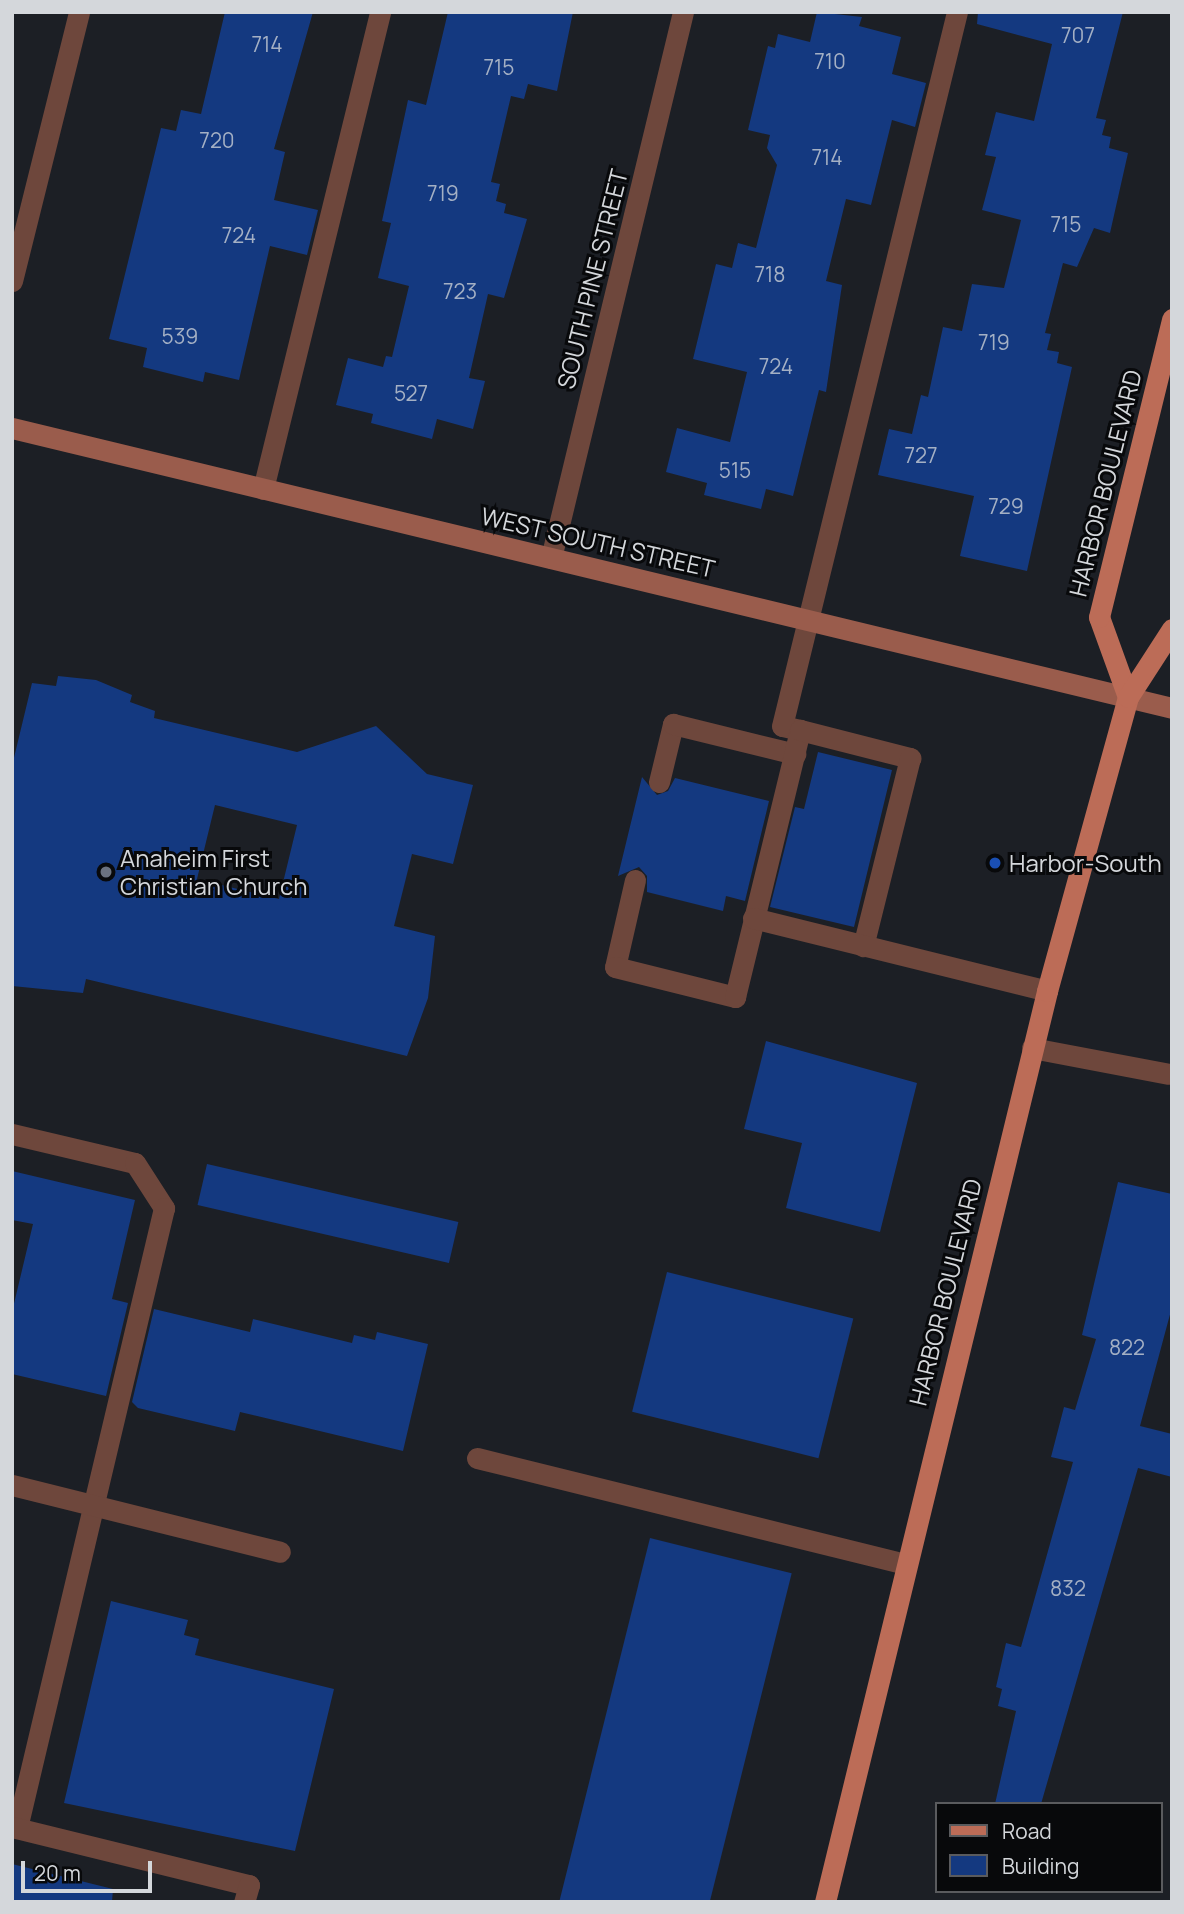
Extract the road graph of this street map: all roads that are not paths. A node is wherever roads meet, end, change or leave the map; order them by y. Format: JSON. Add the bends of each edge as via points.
{"nodes":[{"id":1,"x":79,"y":12,"type":"edge"},
{"id":2,"x":380,"y":12,"type":"edge"},
{"id":3,"x":683,"y":12,"type":"edge"},
{"id":4,"x":957,"y":12,"type":"edge"},
{"id":5,"x":12,"y":281,"type":"edge"},
{"id":6,"x":1172,"y":319,"type":"edge"},
{"id":7,"x":12,"y":428,"type":"edge"},
{"id":8,"x":263,"y":489,"type":"junction"},
{"id":9,"x":551,"y":558,"type":"junction"},
{"id":10,"x":808,"y":620,"type":"junction"},
{"id":11,"x":1172,"y":629,"type":"edge"},
{"id":12,"x":1128,"y":697,"type":"junction"},
{"id":13,"x":1172,"y":708,"type":"edge"},
{"id":14,"x":800,"y":730,"type":"junction"},
{"id":15,"x":794,"y":754,"type":"junction"},
{"id":16,"x":659,"y":782,"type":"dead end"},
{"id":17,"x":635,"y":880,"type":"dead end"},
{"id":18,"x":753,"y":918,"type":"junction"},
{"id":19,"x":863,"y":946,"type":"junction"},
{"id":20,"x":1047,"y":991,"type":"junction"},
{"id":21,"x":1032,"y":1048,"type":"junction"},
{"id":22,"x":1169,"y":1074,"type":"dead end"},
{"id":23,"x":12,"y":1134,"type":"edge"},
{"id":24,"x":477,"y":1458,"type":"dead end"},
{"id":25,"x":12,"y":1485,"type":"edge"},
{"id":26,"x":93,"y":1504,"type":"junction"},
{"id":27,"x":280,"y":1552,"type":"dead end"},
{"id":28,"x":906,"y":1564,"type":"junction"},
{"id":29,"x":15,"y":1827,"type":"edge"},
{"id":30,"x":244,"y":1902,"type":"edge"},
{"id":31,"x":825,"y":1902,"type":"edge"}],
"edges":[{"from":1,"to":5,"type":"street"},
{"from":2,"to":8,"type":"street"},
{"from":3,"to":9,"type":"street","name":"SOUTH PINE STREET"},
{"from":4,"to":10,"type":"street"},
{"from":6,"to":12,"type":"main road","name":"HARBOR BOULEVARD","via":[[1099,617]]},
{"from":7,"to":8,"type":"street","name":"WEST SOUTH STREET"},
{"from":8,"to":9,"type":"street","name":"WEST SOUTH STREET"},
{"from":9,"to":10,"type":"street","name":"WEST SOUTH STREET"},
{"from":10,"to":12,"type":"street","name":"WEST SOUTH STREET"},
{"from":10,"to":14,"type":"street","via":[[782,726]]},
{"from":11,"to":12,"type":"main road","name":"HARBOR BOULEVARD"},
{"from":12,"to":13,"type":"street","name":"WEST SOUTH STREET"},
{"from":12,"to":20,"type":"main road","name":"HARBOR BOULEVARD"},
{"from":14,"to":15,"type":"street"},
{"from":14,"to":19,"type":"street","via":[[909,758]]},
{"from":15,"to":16,"type":"street","via":[[673,724]]},
{"from":15,"to":18,"type":"street"},
{"from":17,"to":18,"type":"street","via":[[615,967],[735,997]]},
{"from":18,"to":19,"type":"street"},
{"from":19,"to":20,"type":"street"},
{"from":20,"to":21,"type":"main road","name":"HARBOR BOULEVARD"},
{"from":21,"to":22,"type":"street"},
{"from":21,"to":28,"type":"main road","name":"HARBOR BOULEVARD"},
{"from":23,"to":26,"type":"street","via":[[135,1163],[164,1208]]},
{"from":24,"to":28,"type":"street"},
{"from":25,"to":26,"type":"street"},
{"from":26,"to":27,"type":"street"},
{"from":26,"to":29,"type":"street"},
{"from":28,"to":31,"type":"main road","name":"HARBOR BOULEVARD"},
{"from":29,"to":30,"type":"street","via":[[248,1885]]}]}
